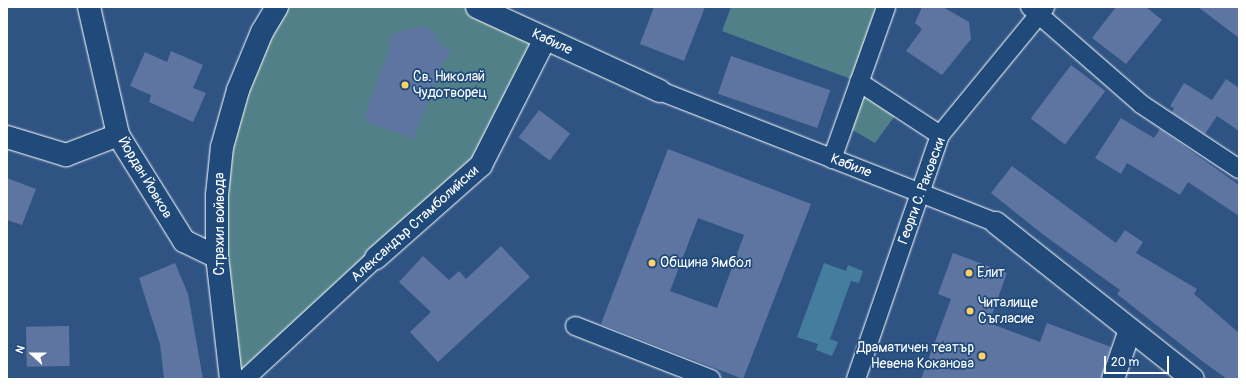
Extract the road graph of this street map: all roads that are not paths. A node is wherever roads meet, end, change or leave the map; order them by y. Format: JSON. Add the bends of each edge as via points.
{"nodes":[{"id":1,"x":89,"y":7,"type":"edge"},
{"id":2,"x":277,"y":7,"type":"edge"},
{"id":3,"x":477,"y":7,"type":"edge"},
{"id":4,"x":886,"y":7,"type":"edge"},
{"id":5,"x":1038,"y":10,"type":"edge"},
{"id":6,"x":546,"y":39,"type":"junction"},
{"id":7,"x":859,"y":82,"type":"junction"},
{"id":8,"x":660,"y":91,"type":"joint"},
{"id":9,"x":118,"y":135,"type":"junction"},
{"id":10,"x":940,"y":135,"type":"junction"},
{"id":11,"x":7,"y":137,"type":"edge"},
{"id":12,"x":832,"y":159,"type":"junction"},
{"id":13,"x":1239,"y":169,"type":"edge"},
{"id":14,"x":920,"y":193,"type":"junction"},
{"id":15,"x":996,"y":223,"type":"joint"},
{"id":16,"x":217,"y":257,"type":"junction"},
{"id":17,"x":376,"y":258,"type":"joint"},
{"id":18,"x":576,"y":326,"type":"dead end"},
{"id":19,"x":1130,"y":330,"type":"junction"},
{"id":20,"x":231,"y":379,"type":"edge"},
{"id":21,"x":245,"y":379,"type":"edge"},
{"id":22,"x":712,"y":379,"type":"edge"},
{"id":23,"x":856,"y":379,"type":"edge"},
{"id":24,"x":1113,"y":379,"type":"edge"},
{"id":25,"x":1193,"y":379,"type":"edge"}],
"edges":[{"from":1,"to":9,"type":"street","name":"Йордан Йовков"},
{"from":2,"to":16,"type":"street","name":"Страхил войвода","via":[[262,32],[238,90],[222,147],[217,195]]},
{"from":3,"to":6,"type":"street","name":"Кабиле"},
{"from":4,"to":7,"type":"street"},
{"from":5,"to":10,"type":"street","name":"Георги С. Раковски"},
{"from":5,"to":13,"type":"street","via":[[1141,104]]},
{"from":6,"to":8,"type":"street","name":"Кабиле"},
{"from":6,"to":17,"type":"street","name":"Александър Стамболийски","via":[[481,165]]},
{"from":7,"to":10,"type":"street"},
{"from":7,"to":12,"type":"street"},
{"from":8,"to":12,"type":"street","name":"Кабиле"},
{"from":9,"to":11,"type":"street","via":[[66,155]]},
{"from":9,"to":16,"type":"street","name":"Йордан Йовков","via":[[184,241]]},
{"from":10,"to":14,"type":"street","name":"Георги С. Раковски"},
{"from":12,"to":14,"type":"street","name":"Кабиле"},
{"from":14,"to":15,"type":"street","name":"Кабиле"},
{"from":14,"to":23,"type":"street","name":"Георги С. Раковски"},
{"from":15,"to":19,"type":"street","name":"Кабиле"},
{"from":16,"to":20,"type":"street","name":"Страхил войвода"},
{"from":17,"to":21,"type":"street","name":"Александър Стамболийски"},
{"from":18,"to":22,"type":"street"},
{"from":19,"to":24,"type":"street"},
{"from":19,"to":25,"type":"street","name":"Кабиле"}]}
